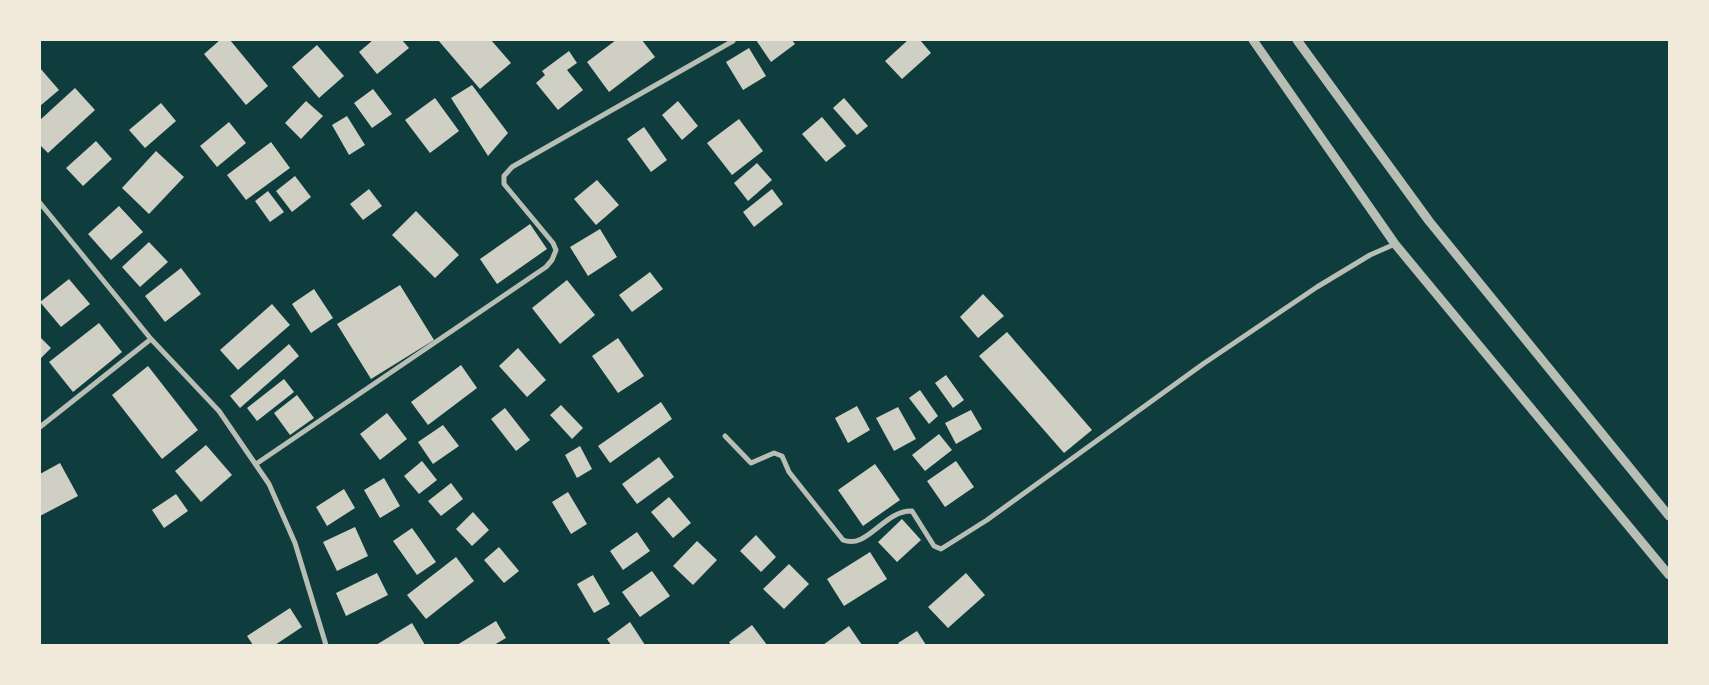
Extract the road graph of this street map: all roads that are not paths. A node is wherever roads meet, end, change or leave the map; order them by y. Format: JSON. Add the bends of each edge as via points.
{"nodes":[{"id":1,"x":1253,"y":40,"type":"edge"},
{"id":2,"x":1298,"y":40,"type":"edge"},
{"id":3,"x":733,"y":41,"type":"edge"},
{"id":4,"x":40,"y":203,"type":"edge"},
{"id":5,"x":1395,"y":244,"type":"junction"},
{"id":6,"x":151,"y":339,"type":"junction"},
{"id":7,"x":40,"y":426,"type":"edge"},
{"id":8,"x":725,"y":436,"type":"dead end"},
{"id":9,"x":256,"y":464,"type":"junction"},
{"id":10,"x":1669,"y":516,"type":"edge"},
{"id":11,"x":1669,"y":575,"type":"edge"},
{"id":12,"x":326,"y":645,"type":"edge"}],
"edges":[{"from":1,"to":5,"type":"street"},
{"from":2,"to":10,"type":"street","via":[[1429,221]]},
{"from":3,"to":9,"type":"street","via":[[512,167],[504,176],[504,184],[556,250],[546,267]]},
{"from":4,"to":6,"type":"street"},
{"from":5,"to":8,"type":"street","via":[[1317,287],[1203,364],[987,520],[941,549],[934,546],[912,511],[894,514],[860,540],[851,543],[843,540],[789,472],[782,456],[774,453],[751,464]]},
{"from":5,"to":11,"type":"street"},
{"from":6,"to":7,"type":"street"},
{"from":6,"to":9,"type":"street","via":[[219,411]]},
{"from":9,"to":12,"type":"street","via":[[269,484],[295,544]]}]}
